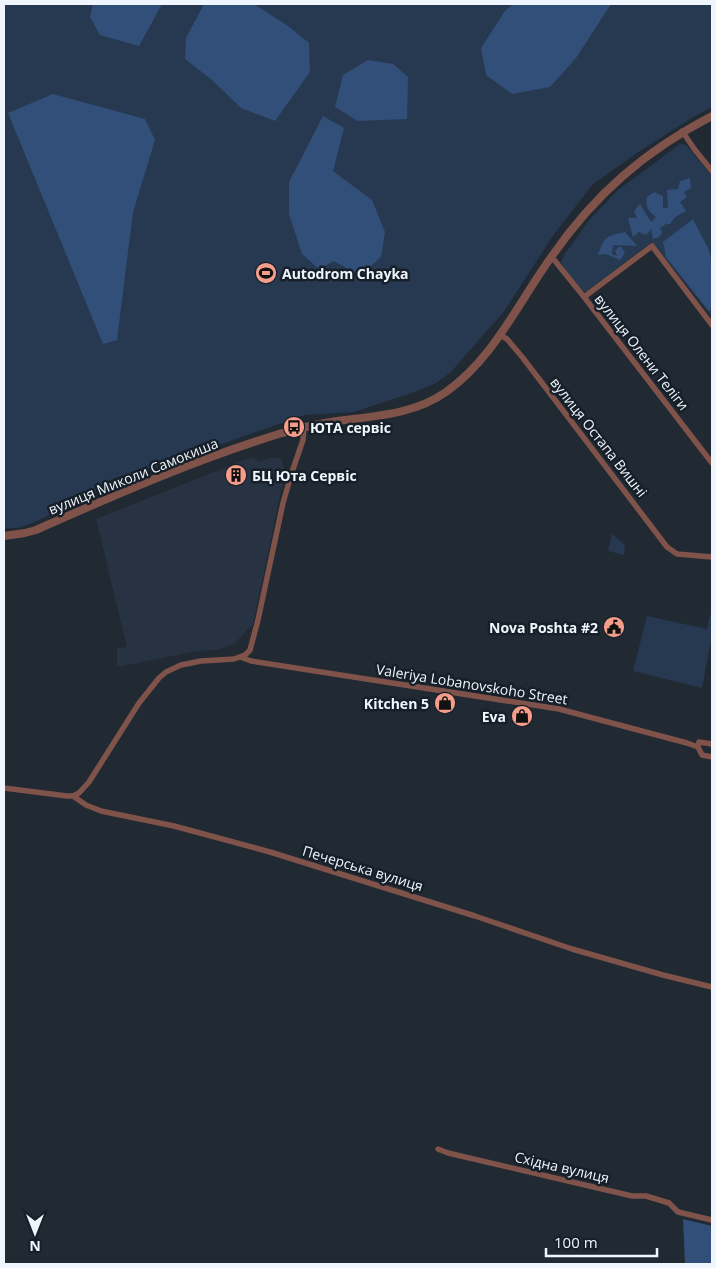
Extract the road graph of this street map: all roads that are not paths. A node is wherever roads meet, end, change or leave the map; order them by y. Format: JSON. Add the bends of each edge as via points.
{"nodes":[{"id":1,"x":712,"y":116,"type":"edge"},
{"id":2,"x":682,"y":132,"type":"junction"},
{"id":3,"x":712,"y":171,"type":"edge"},
{"id":4,"x":551,"y":256,"type":"junction"},
{"id":5,"x":584,"y":297,"type":"junction"},
{"id":6,"x":712,"y":325,"type":"edge"},
{"id":7,"x":500,"y":335,"type":"junction"},
{"id":8,"x":304,"y":427,"type":"junction"},
{"id":9,"x":712,"y":463,"type":"edge"},
{"id":10,"x":4,"y":536,"type":"edge"},
{"id":11,"x":712,"y":557,"type":"edge"},
{"id":12,"x":240,"y":657,"type":"junction"},
{"id":13,"x":712,"y":744,"type":"edge"},
{"id":14,"x":698,"y":748,"type":"junction"},
{"id":15,"x":712,"y":757,"type":"edge"},
{"id":16,"x":4,"y":788,"type":"edge"},
{"id":17,"x":73,"y":796,"type":"junction"},
{"id":18,"x":712,"y":987,"type":"edge"},
{"id":19,"x":438,"y":1149,"type":"dead end"},
{"id":20,"x":712,"y":1220,"type":"edge"}],
"edges":[{"from":1,"to":2,"type":"street","name":"вулиця Миколи Самокиша"},
{"from":2,"to":3,"type":"street"},
{"from":2,"to":4,"type":"street","name":"вулиця Миколи Самокиша","via":[[624,174]]},
{"from":4,"to":5,"type":"street","name":"вулиця Олени Теліги"},
{"from":4,"to":7,"type":"street","name":"вулиця Миколи Самокиша"},
{"from":5,"to":6,"type":"street","via":[[652,246]]},
{"from":5,"to":9,"type":"street","name":"вулиця Олени Теліги"},
{"from":7,"to":8,"type":"street","name":"вулиця Миколи Самокиша","via":[[466,376],[428,402],[395,414]]},
{"from":7,"to":11,"type":"street","name":"вулиця Остапа Вишні","via":[[523,358],[668,547],[677,554]]},
{"from":8,"to":10,"type":"street","name":"вулиця Миколи Самокиша","via":[[195,462],[25,534]]},
{"from":8,"to":12,"type":"street","via":[[283,503],[254,636],[250,650]]},
{"from":12,"to":14,"type":"street","name":"Valeriya Lobanovskoho Street","via":[[559,709]]},
{"from":12,"to":17,"type":"street","name":"Valeriya Lobanovskoho Street","via":[[190,663],[159,678],[139,703],[89,782]]},
{"from":13,"to":14,"type":"street","via":[[699,742]]},
{"from":14,"to":15,"type":"street","name":"Valeriya Lobanovskoho Street","via":[[702,755]]},
{"from":16,"to":17,"type":"street","name":"Печерська вулиця"},
{"from":17,"to":18,"type":"street","name":"Печерська вулиця","via":[[101,811],[174,826],[270,852],[572,949]]},
{"from":19,"to":20,"type":"street","name":"Східна вулиця","via":[[448,1154],[632,1196],[646,1196],[669,1203],[678,1212]]}]}
